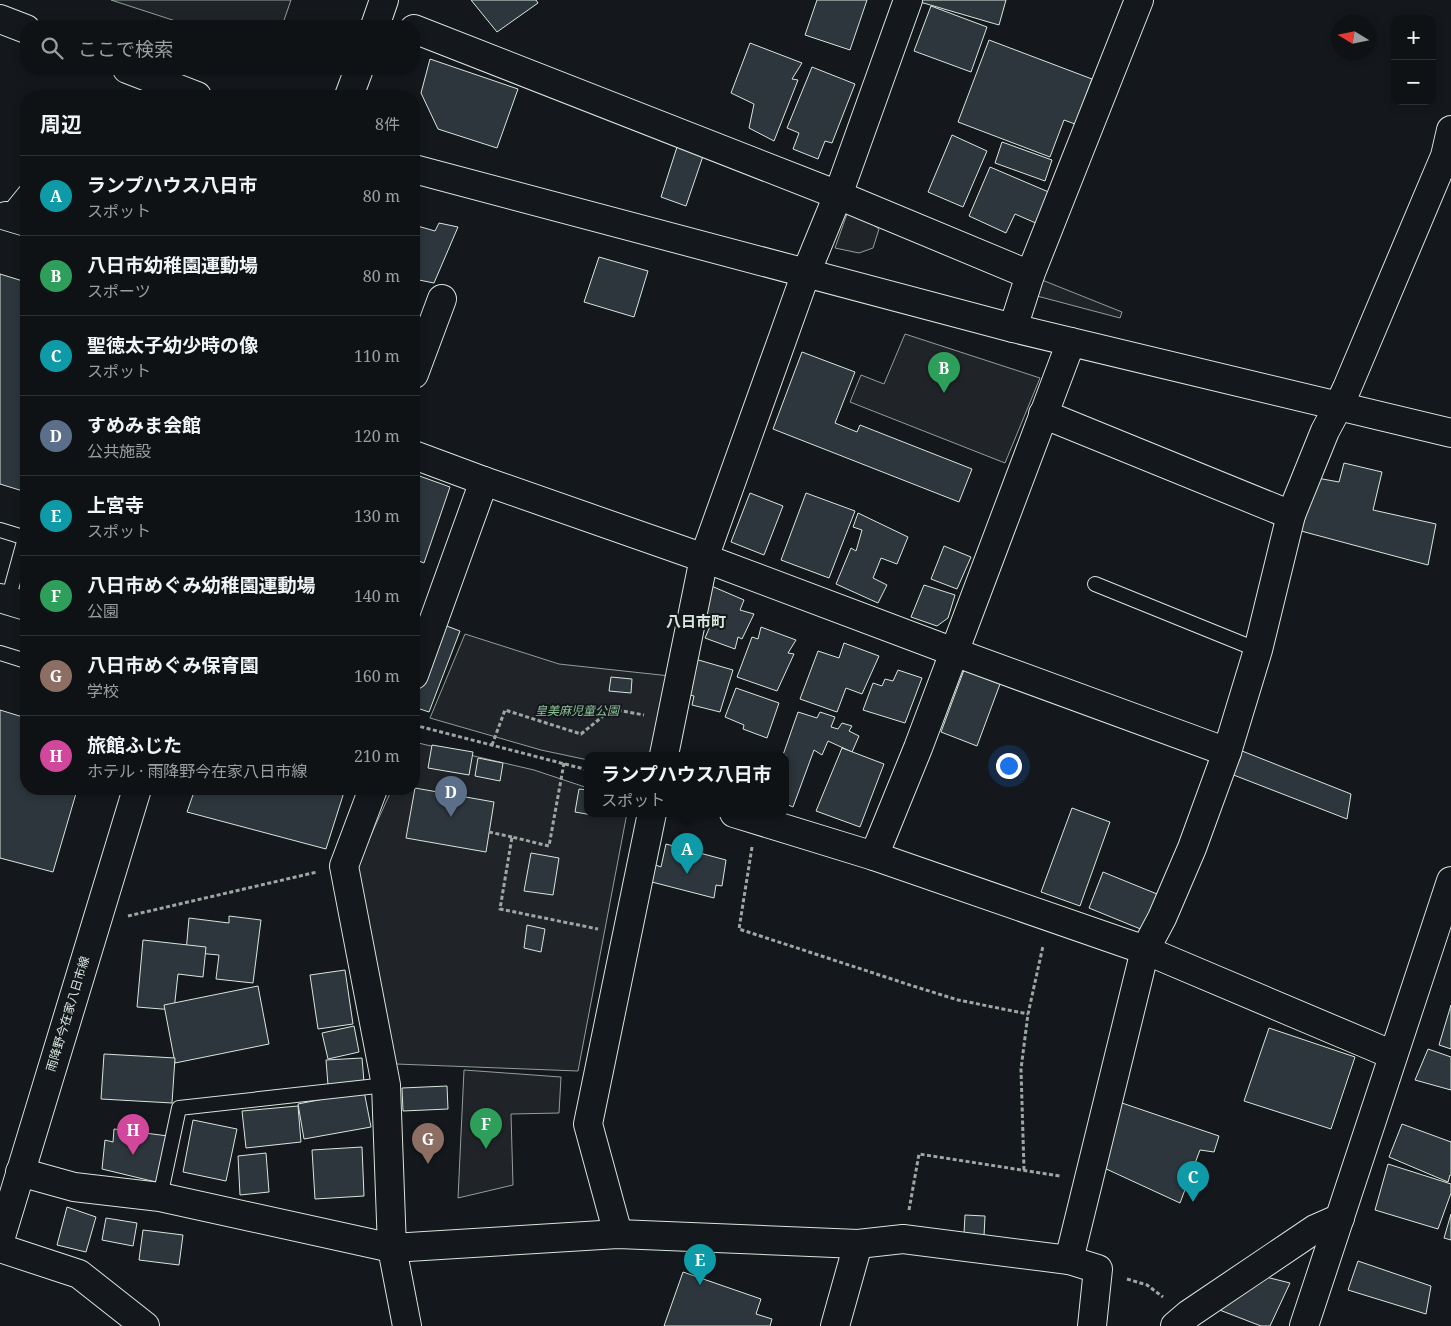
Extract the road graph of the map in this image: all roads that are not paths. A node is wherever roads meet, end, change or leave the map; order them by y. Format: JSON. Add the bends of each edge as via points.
{"nodes":[{"id":1,"x":908,"y":0,"type":"edge"},
{"id":2,"x":1139,"y":0,"type":"edge"},
{"id":3,"x":380,"y":14,"type":"edge"},
{"id":4,"x":0,"y":19,"type":"edge"},
{"id":5,"x":393,"y":20,"type":"edge"},
{"id":6,"x":20,"y":27,"type":"edge"},
{"id":7,"x":420,"y":31,"type":"edge"},
{"id":8,"x":143,"y":75,"type":"edge"},
{"id":9,"x":357,"y":75,"type":"edge"},
{"id":10,"x":181,"y":90,"type":"edge"},
{"id":11,"x":351,"y":90,"type":"edge"},
{"id":12,"x":1451,"y":130,"type":"edge"},
{"id":13,"x":420,"y":172,"type":"edge"},
{"id":14,"x":838,"y":195,"type":"junction"},
{"id":15,"x":20,"y":203,"type":"edge"},
{"id":16,"x":11,"y":220,"type":"edge"},
{"id":17,"x":806,"y":273,"type":"junction"},
{"id":18,"x":1030,"y":274,"type":"junction"},
{"id":19,"x":442,"y":299,"type":"dead end"},
{"id":20,"x":1013,"y":328,"type":"junction"},
{"id":21,"x":1071,"y":342,"type":"junction"},
{"id":22,"x":420,"y":358,"type":"edge"},
{"id":23,"x":1339,"y":405,"type":"junction"},
{"id":24,"x":1043,"y":414,"type":"junction"},
{"id":25,"x":1451,"y":433,"type":"edge"},
{"id":26,"x":420,"y":457,"type":"edge"},
{"id":27,"x":484,"y":481,"type":"junction"},
{"id":28,"x":1291,"y":514,"type":"junction"},
{"id":29,"x":0,"y":530,"type":"edge"},
{"id":30,"x":20,"y":536,"type":"edge"},
{"id":31,"x":704,"y":558,"type":"junction"},
{"id":32,"x":20,"y":563,"type":"edge"},
{"id":33,"x":1095,"y":584,"type":"dead end"},
{"id":34,"x":11,"y":601,"type":"edge"},
{"id":35,"x":1258,"y":650,"type":"junction"},
{"id":36,"x":954,"y":652,"type":"junction"},
{"id":37,"x":0,"y":653,"type":"edge"},
{"id":38,"x":20,"y":659,"type":"edge"},
{"id":39,"x":420,"y":659,"type":"edge"},
{"id":40,"x":665,"y":752,"type":"edge"},
{"id":41,"x":1227,"y":752,"type":"junction"},
{"id":42,"x":135,"y":795,"type":"edge"},
{"id":43,"x":371,"y":795,"type":"edge"},
{"id":44,"x":651,"y":817,"type":"edge"},
{"id":45,"x":745,"y":817,"type":"edge"},
{"id":46,"x":874,"y":856,"type":"junction"},
{"id":47,"x":1451,"y":881,"type":"edge"},
{"id":48,"x":1145,"y":950,"type":"junction"},
{"id":49,"x":1393,"y":1055,"type":"junction"},
{"id":50,"x":386,"y":1085,"type":"junction"},
{"id":51,"x":20,"y":1172,"type":"junction"},
{"id":52,"x":160,"y":1197,"type":"junction"},
{"id":53,"x":1340,"y":1218,"type":"junction"},
{"id":54,"x":618,"y":1234,"type":"junction"},
{"id":55,"x":0,"y":1240,"type":"edge"},
{"id":56,"x":858,"y":1244,"type":"junction"},
{"id":57,"x":0,"y":1248,"type":"edge"},
{"id":58,"x":392,"y":1248,"type":"junction"},
{"id":59,"x":1069,"y":1260,"type":"junction"},
{"id":60,"x":1182,"y":1320,"type":"edge"},
{"id":61,"x":145,"y":1326,"type":"edge"},
{"id":62,"x":407,"y":1326,"type":"edge"},
{"id":63,"x":836,"y":1326,"type":"edge"},
{"id":64,"x":1092,"y":1326,"type":"edge"},
{"id":65,"x":1304,"y":1326,"type":"edge"}],
"edges":[{"from":1,"to":14,"type":"street"},
{"from":2,"to":18,"type":"street"},
{"from":3,"to":5,"type":"street"},
{"from":4,"to":6,"type":"street"},
{"from":7,"to":14,"type":"street"},
{"from":8,"to":10,"type":"street"},
{"from":9,"to":11,"type":"street"},
{"from":12,"to":23,"type":"street","via":[[1446,156]]},
{"from":13,"to":17,"type":"street"},
{"from":14,"to":17,"type":"street"},
{"from":14,"to":18,"type":"street"},
{"from":15,"to":16,"type":"lane"},
{"from":17,"to":20,"type":"street"},
{"from":17,"to":31,"type":"street"},
{"from":18,"to":20,"type":"street"},
{"from":19,"to":22,"type":"street"},
{"from":20,"to":21,"type":"street"},
{"from":21,"to":23,"type":"street"},
{"from":21,"to":24,"type":"street"},
{"from":23,"to":25,"type":"street"},
{"from":23,"to":28,"type":"street"},
{"from":24,"to":28,"type":"street"},
{"from":24,"to":36,"type":"street"},
{"from":26,"to":27,"type":"street"},
{"from":27,"to":31,"type":"street"},
{"from":27,"to":39,"type":"street"},
{"from":28,"to":35,"type":"street"},
{"from":29,"to":30,"type":"lane"},
{"from":31,"to":36,"type":"street"},
{"from":31,"to":40,"type":"street"},
{"from":32,"to":34,"type":"lane"},
{"from":33,"to":35,"type":"lane"},
{"from":35,"to":41,"type":"street"},
{"from":36,"to":41,"type":"street"},
{"from":36,"to":46,"type":"street"},
{"from":37,"to":38,"type":"lane"},
{"from":41,"to":48,"type":"street","via":[[1192,848]]},
{"from":42,"to":51,"type":"street","name":"雨降野今在家八日市線"},
{"from":43,"to":50,"type":"street","via":[[344,866]]},
{"from":44,"to":54,"type":"street","via":[[588,1124]]},
{"from":45,"to":46,"type":"street"},
{"from":46,"to":48,"type":"street"},
{"from":47,"to":49,"type":"street"},
{"from":48,"to":49,"type":"street"},
{"from":48,"to":59,"type":"street"},
{"from":49,"to":53,"type":"street"},
{"from":50,"to":52,"type":"lane","via":[[179,1108]]},
{"from":50,"to":58,"type":"street"},
{"from":51,"to":52,"type":"street","via":[[74,1187]]},
{"from":51,"to":55,"type":"street","name":"雨降野今在家八日市線"},
{"from":52,"to":58,"type":"street"},
{"from":53,"to":60,"type":"street","via":[[1316,1230]]},
{"from":53,"to":65,"type":"street"},
{"from":54,"to":56,"type":"street"},
{"from":54,"to":58,"type":"street"},
{"from":56,"to":59,"type":"street","via":[[903,1239]]},
{"from":56,"to":63,"type":"street"},
{"from":57,"to":61,"type":"street","via":[[79,1274]]},
{"from":58,"to":62,"type":"street"},
{"from":59,"to":64,"type":"street","via":[[1098,1269]]}]}
